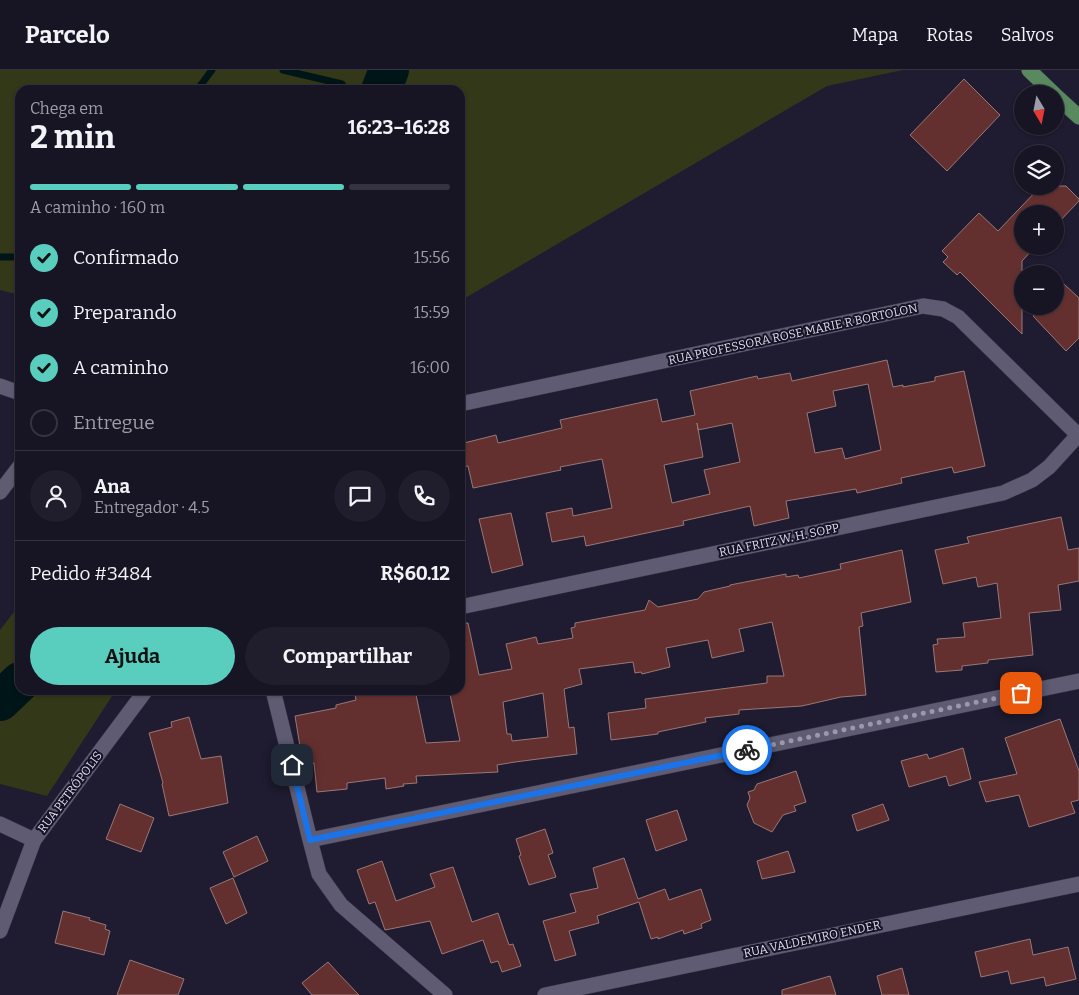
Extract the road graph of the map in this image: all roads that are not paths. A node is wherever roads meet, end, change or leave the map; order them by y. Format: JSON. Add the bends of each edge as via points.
{"nodes":[{"id":1,"x":1029,"y":70,"type":"edge"},
{"id":2,"x":1045,"y":85,"type":"edge"},
{"id":3,"x":1064,"y":103,"type":"edge"},
{"id":4,"x":1079,"y":117,"type":"edge"},
{"id":5,"x":0,"y":386,"type":"edge"},
{"id":6,"x":15,"y":391,"type":"edge"},
{"id":7,"x":465,"y":403,"type":"edge"},
{"id":8,"x":1079,"y":435,"type":"edge"},
{"id":9,"x":15,"y":472,"type":"edge"},
{"id":10,"x":0,"y":492,"type":"edge"},
{"id":11,"x":465,"y":606,"type":"edge"},
{"id":12,"x":1079,"y":681,"type":"edge"},
{"id":13,"x":142,"y":695,"type":"edge"},
{"id":14,"x":274,"y":695,"type":"edge"},
{"id":15,"x":0,"y":824,"type":"edge"},
{"id":16,"x":34,"y":840,"type":"junction"},
{"id":17,"x":310,"y":840,"type":"junction"},
{"id":18,"x":1079,"y":884,"type":"edge"},
{"id":19,"x":0,"y":931,"type":"edge"},
{"id":20,"x":445,"y":995,"type":"edge"},
{"id":21,"x":546,"y":995,"type":"edge"}],
"edges":[{"from":1,"to":2,"type":"main road"},
{"from":3,"to":4,"type":"main road"},
{"from":5,"to":6,"type":"street"},
{"from":7,"to":8,"type":"street","name":"RUA PROFESSORA ROSE MARIE R BORTOLON","via":[[923,306],[943,309],[958,317]]},
{"from":8,"to":11,"type":"street","name":"RUA FRITZ W. H. SOPP","via":[[1032,480],[1003,493]]},
{"from":9,"to":10,"type":"street"},
{"from":12,"to":17,"type":"street"},
{"from":13,"to":16,"type":"street","name":"RUA PETRÓPOLIS"},
{"from":14,"to":17,"type":"street"},
{"from":15,"to":16,"type":"street"},
{"from":16,"to":19,"type":"street","name":"RUA PETRÓPOLIS"},
{"from":17,"to":20,"type":"street","via":[[320,874],[341,905]]},
{"from":18,"to":21,"type":"street","name":"RUA VALDEMIRO ENDER"}]}
